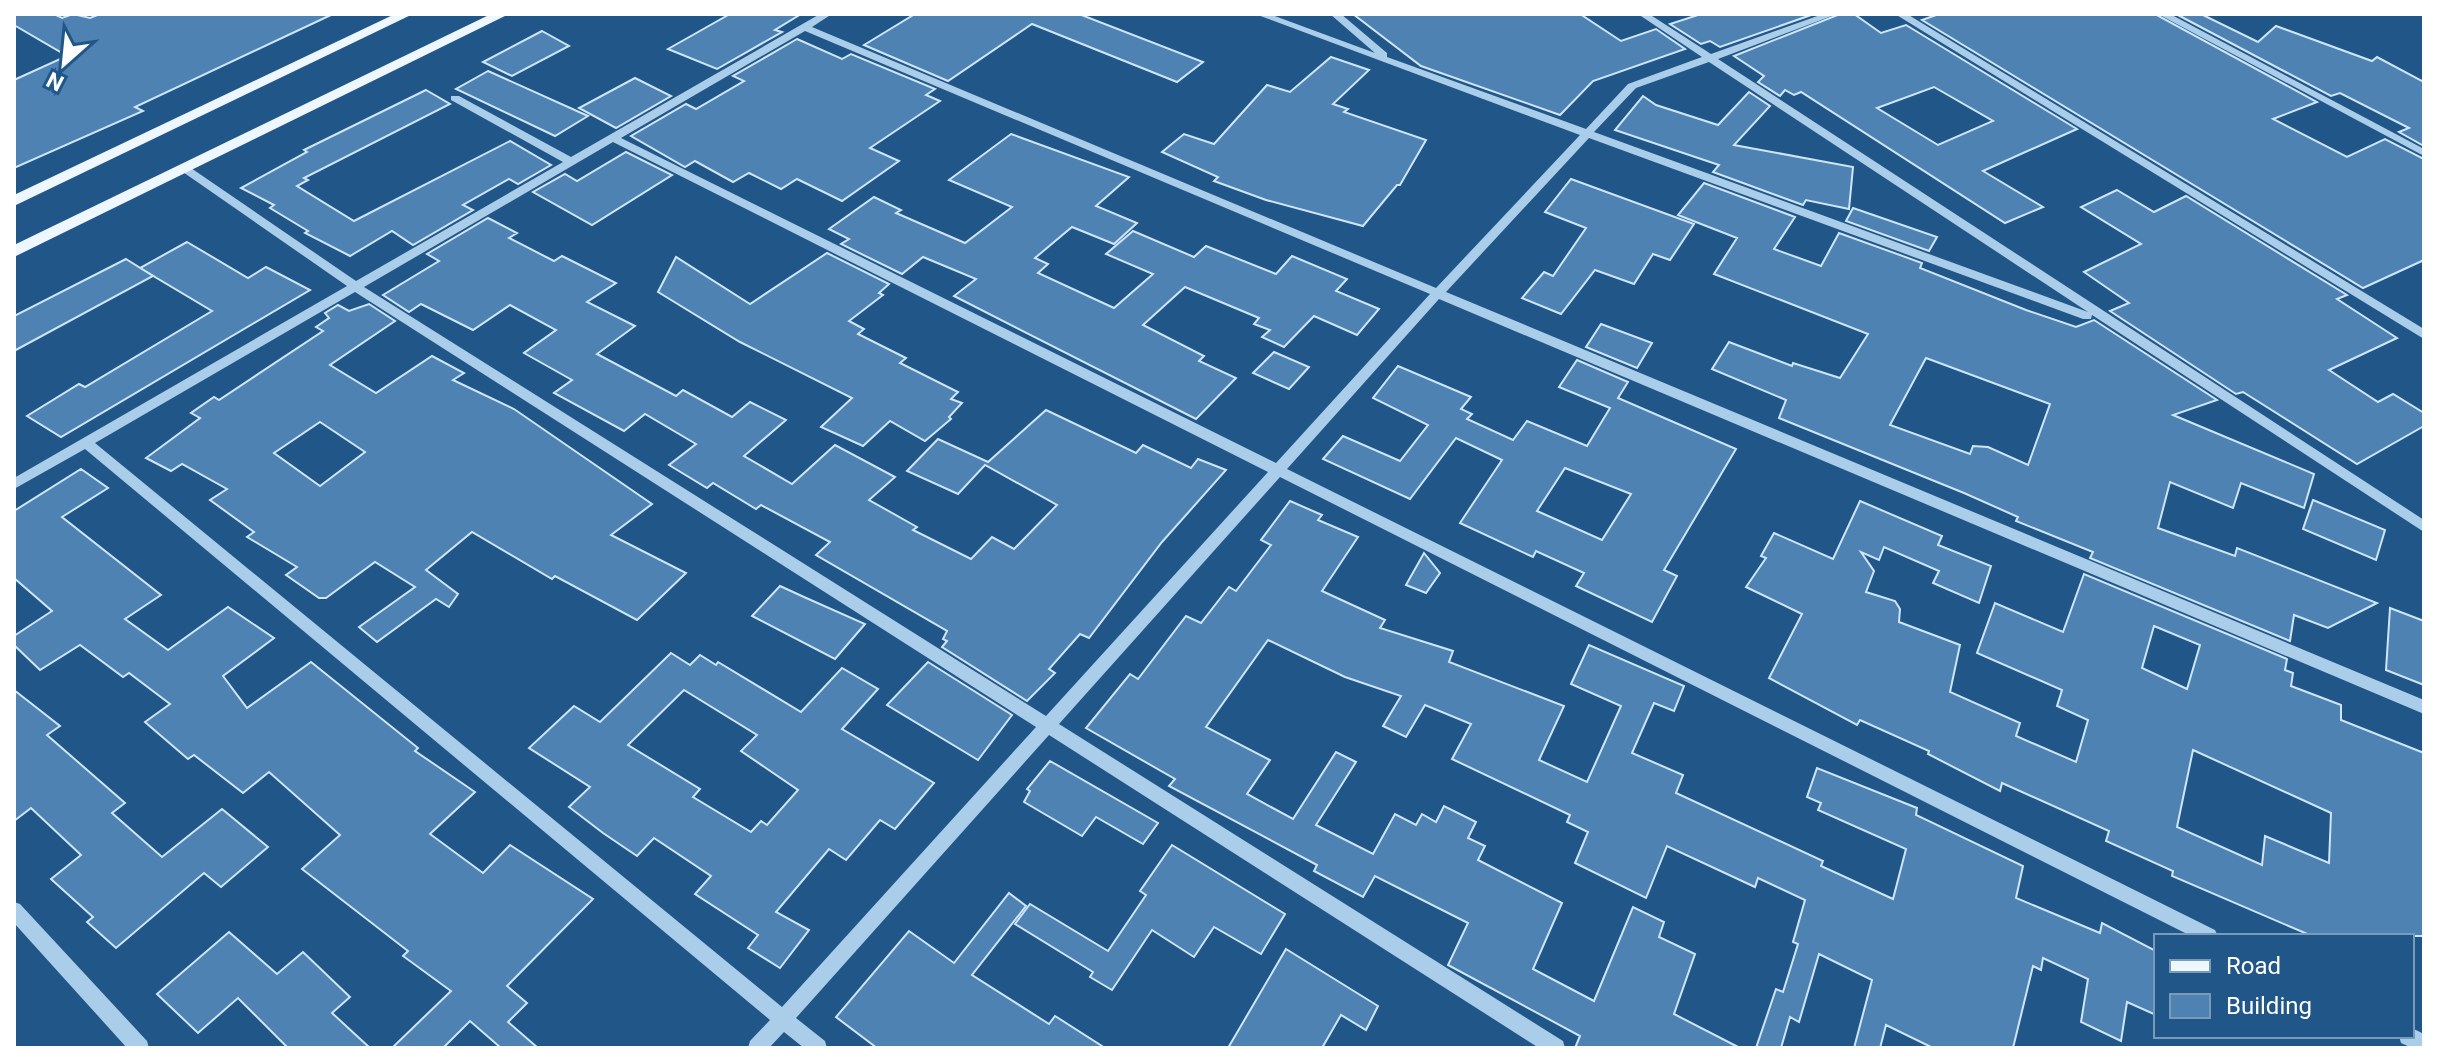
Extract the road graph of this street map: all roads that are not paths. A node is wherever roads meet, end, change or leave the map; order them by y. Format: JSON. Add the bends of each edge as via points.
{"nodes":[{"id":1,"x":406,"y":14,"type":"edge"},
{"id":2,"x":502,"y":14,"type":"edge"},
{"id":3,"x":827,"y":14,"type":"edge"},
{"id":4,"x":1260,"y":14,"type":"edge"},
{"id":5,"x":1335,"y":14,"type":"edge"},
{"id":6,"x":1643,"y":14,"type":"edge"},
{"id":7,"x":1832,"y":14,"type":"edge"},
{"id":8,"x":1900,"y":14,"type":"edge"},
{"id":9,"x":2163,"y":14,"type":"edge"},
{"id":10,"x":804,"y":27,"type":"junction"},
{"id":11,"x":1706,"y":57,"type":"junction"},
{"id":12,"x":1394,"y":62,"type":"junction"},
{"id":13,"x":455,"y":98,"type":"dead end"},
{"id":14,"x":1585,"y":135,"type":"junction"},
{"id":15,"x":611,"y":137,"type":"junction"},
{"id":16,"x":2424,"y":153,"type":"edge"},
{"id":17,"x":570,"y":161,"type":"junction"},
{"id":18,"x":184,"y":168,"type":"junction"},
{"id":19,"x":16,"y":202,"type":"edge"},
{"id":20,"x":61,"y":229,"type":"junction"},
{"id":21,"x":14,"y":238,"type":"edge"},
{"id":22,"x":14,"y":252,"type":"edge"},
{"id":23,"x":353,"y":285,"type":"junction"},
{"id":24,"x":1436,"y":295,"type":"junction"},
{"id":25,"x":2110,"y":324,"type":"junction"},
{"id":26,"x":2424,"y":335,"type":"edge"},
{"id":27,"x":85,"y":442,"type":"junction"},
{"id":28,"x":1280,"y":471,"type":"junction"},
{"id":29,"x":14,"y":484,"type":"edge"},
{"id":30,"x":2424,"y":527,"type":"edge"},
{"id":31,"x":2424,"y":707,"type":"edge"},
{"id":32,"x":1048,"y":726,"type":"junction"},
{"id":33,"x":14,"y":910,"type":"edge"},
{"id":34,"x":2205,"y":934,"type":"edge"},
{"id":35,"x":782,"y":1020,"type":"junction"},
{"id":36,"x":140,"y":1048,"type":"edge"},
{"id":37,"x":757,"y":1048,"type":"edge"},
{"id":38,"x":818,"y":1048,"type":"edge"},
{"id":39,"x":1556,"y":1048,"type":"edge"}],
"edges":[{"from":1,"to":19,"type":"main road"},
{"from":2,"to":18,"type":"main road"},
{"from":3,"to":10,"type":"street"},
{"from":4,"to":12,"type":"street"},
{"from":5,"to":12,"type":"street"},
{"from":6,"to":11,"type":"street"},
{"from":7,"to":11,"type":"street"},
{"from":8,"to":26,"type":"street"},
{"from":9,"to":16,"type":"street"},
{"from":10,"to":15,"type":"street"},
{"from":10,"to":24,"type":"street"},
{"from":11,"to":14,"type":"street","via":[[1632,86]]},
{"from":11,"to":25,"type":"street"},
{"from":12,"to":14,"type":"street"},
{"from":13,"to":17,"type":"street"},
{"from":14,"to":24,"type":"street"},
{"from":14,"to":25,"type":"street"},
{"from":15,"to":17,"type":"street"},
{"from":15,"to":28,"type":"street"},
{"from":17,"to":23,"type":"street"},
{"from":18,"to":20,"type":"main road"},
{"from":18,"to":23,"type":"street"},
{"from":20,"to":21,"type":"main road"},
{"from":20,"to":22,"type":"main road"},
{"from":23,"to":27,"type":"street"},
{"from":23,"to":32,"type":"street"},
{"from":24,"to":28,"type":"street"},
{"from":24,"to":31,"type":"street"},
{"from":25,"to":30,"type":"street"},
{"from":27,"to":29,"type":"street"},
{"from":27,"to":35,"type":"street"},
{"from":28,"to":32,"type":"street"},
{"from":28,"to":34,"type":"street"},
{"from":32,"to":35,"type":"street"},
{"from":32,"to":39,"type":"street"},
{"from":33,"to":36,"type":"street"},
{"from":35,"to":37,"type":"street"},
{"from":35,"to":38,"type":"street"}]}
